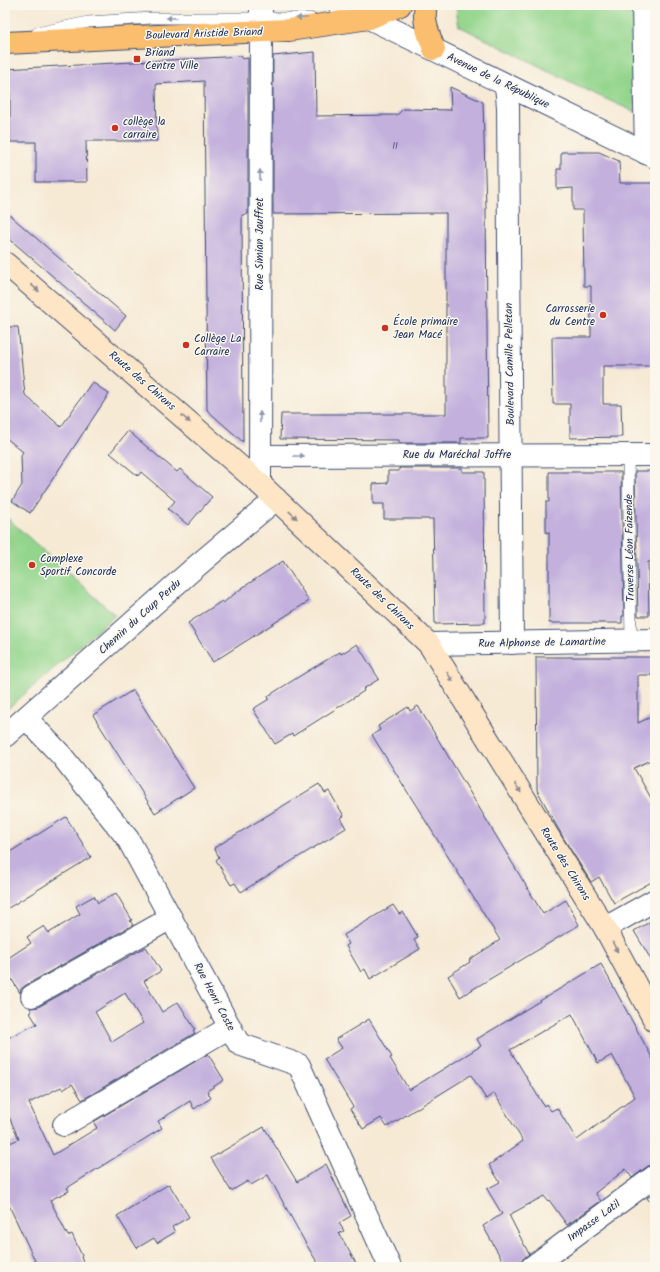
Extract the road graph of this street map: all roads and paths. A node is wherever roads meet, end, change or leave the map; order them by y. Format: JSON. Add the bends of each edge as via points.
{"nodes":[{"id":1,"x":340,"y":5,"type":"edge"},
{"id":2,"x":400,"y":5,"type":"edge"},
{"id":3,"x":426,"y":5,"type":"edge"},
{"id":4,"x":643,"y":5,"type":"edge"},
{"id":5,"x":261,"y":18,"type":"edge"},
{"id":6,"x":369,"y":18,"type":"junction"},
{"id":7,"x":5,"y":42,"type":"edge"},
{"id":8,"x":434,"y":49,"type":"junction"},
{"id":9,"x":506,"y":85,"type":"junction"},
{"id":10,"x":651,"y":155,"type":"edge"},
{"id":11,"x":5,"y":263,"type":"edge"},
{"id":12,"x":511,"y":455,"type":"junction"},
{"id":13,"x":628,"y":455,"type":"junction"},
{"id":14,"x":655,"y":455,"type":"edge"},
{"id":15,"x":260,"y":456,"type":"junction"},
{"id":16,"x":260,"y":484,"type":"junction"},
{"id":17,"x":276,"y":499,"type":"junction"},
{"id":18,"x":655,"y":640,"type":"edge"},
{"id":19,"x":631,"y":641,"type":"junction"},
{"id":20,"x":512,"y":643,"type":"junction"},
{"id":21,"x":429,"y":644,"type":"junction"},
{"id":22,"x":26,"y":718,"type":"junction"},
{"id":23,"x":5,"y":736,"type":"edge"},
{"id":24,"x":655,"y":900,"type":"edge"},
{"id":25,"x":171,"y":918,"type":"junction"},
{"id":26,"x":605,"y":928,"type":"junction"},
{"id":27,"x":32,"y":996,"type":"dead end"},
{"id":28,"x":655,"y":1021,"type":"edge"},
{"id":29,"x":230,"y":1027,"type":"junction"},
{"id":30,"x":64,"y":1125,"type":"dead end"},
{"id":31,"x":655,"y":1176,"type":"edge"},
{"id":32,"x":390,"y":1267,"type":"edge"},
{"id":33,"x":532,"y":1267,"type":"edge"}],
"edges":[{"from":1,"to":6,"type":"street","name":"Avenue de la République"},
{"from":2,"to":6,"type":"main road","name":"Boulevard Aristide Briand"},
{"from":3,"to":8,"type":"main road","via":[[425,21]]},
{"from":4,"to":10,"type":"street","via":[[644,122]]},
{"from":5,"to":6,"type":"main road","name":"Boulevard Aristide Briand","via":[[288,30]]},
{"from":5,"to":7,"type":"main road","name":"Boulevard Aristide Briand"},
{"from":15,"to":5,"type":"street","name":"Rue Simian Jauffret","one_way":true},
{"from":6,"to":8,"type":"street","name":"Avenue de la République"},
{"from":8,"to":9,"type":"street","name":"Avenue de la République"},
{"from":9,"to":10,"type":"street","name":"Avenue de la République"},
{"from":9,"to":12,"type":"street","name":"Boulevard Camille Pelletan"},
{"from":11,"to":16,"type":"street","name":"Route des Chirons","one_way":true},
{"from":12,"to":13,"type":"street","name":"Rue du Maréchal Joffre"},
{"from":15,"to":12,"type":"street","name":"Rue du Maréchal Joffre","one_way":true},
{"from":12,"to":20,"type":"street","name":"Boulevard Camille Pelletan"},
{"from":13,"to":14,"type":"street","name":"Rue du Maréchal Joffre"},
{"from":13,"to":19,"type":"lane","name":"Traverse Léon Faizende"},
{"from":15,"to":16,"type":"street","name":"Rue Simian Jauffret"},
{"from":16,"to":17,"type":"street","name":"Route des Chirons"},
{"from":17,"to":21,"type":"street","name":"Route des Chirons","one_way":true},
{"from":17,"to":22,"type":"street","name":"Chemin du Coup Perdu"},
{"from":18,"to":19,"type":"street","name":"Rue Alphonse de Lamartine"},
{"from":19,"to":20,"type":"street","name":"Rue Alphonse de Lamartine"},
{"from":20,"to":21,"type":"street","name":"Rue Alphonse de Lamartine"},
{"from":21,"to":26,"type":"street","name":"Route des Chirons","one_way":true},
{"from":22,"to":23,"type":"street","name":"Chemin du Coup Perdu"},
{"from":22,"to":25,"type":"street","name":"Rue Henri Coste","via":[[61,755],[128,839]]},
{"from":24,"to":26,"type":"street"},
{"from":25,"to":27,"type":"street"},
{"from":25,"to":29,"type":"street","name":"Rue Henri Coste"},
{"from":26,"to":28,"type":"street","name":"Route des Chirons","one_way":true},
{"from":29,"to":30,"type":"street"},
{"from":29,"to":32,"type":"street","name":"Rue Henri Coste","via":[[239,1044],[299,1065]]},
{"from":31,"to":33,"type":"street","name":"Impasse Latil"}]}
